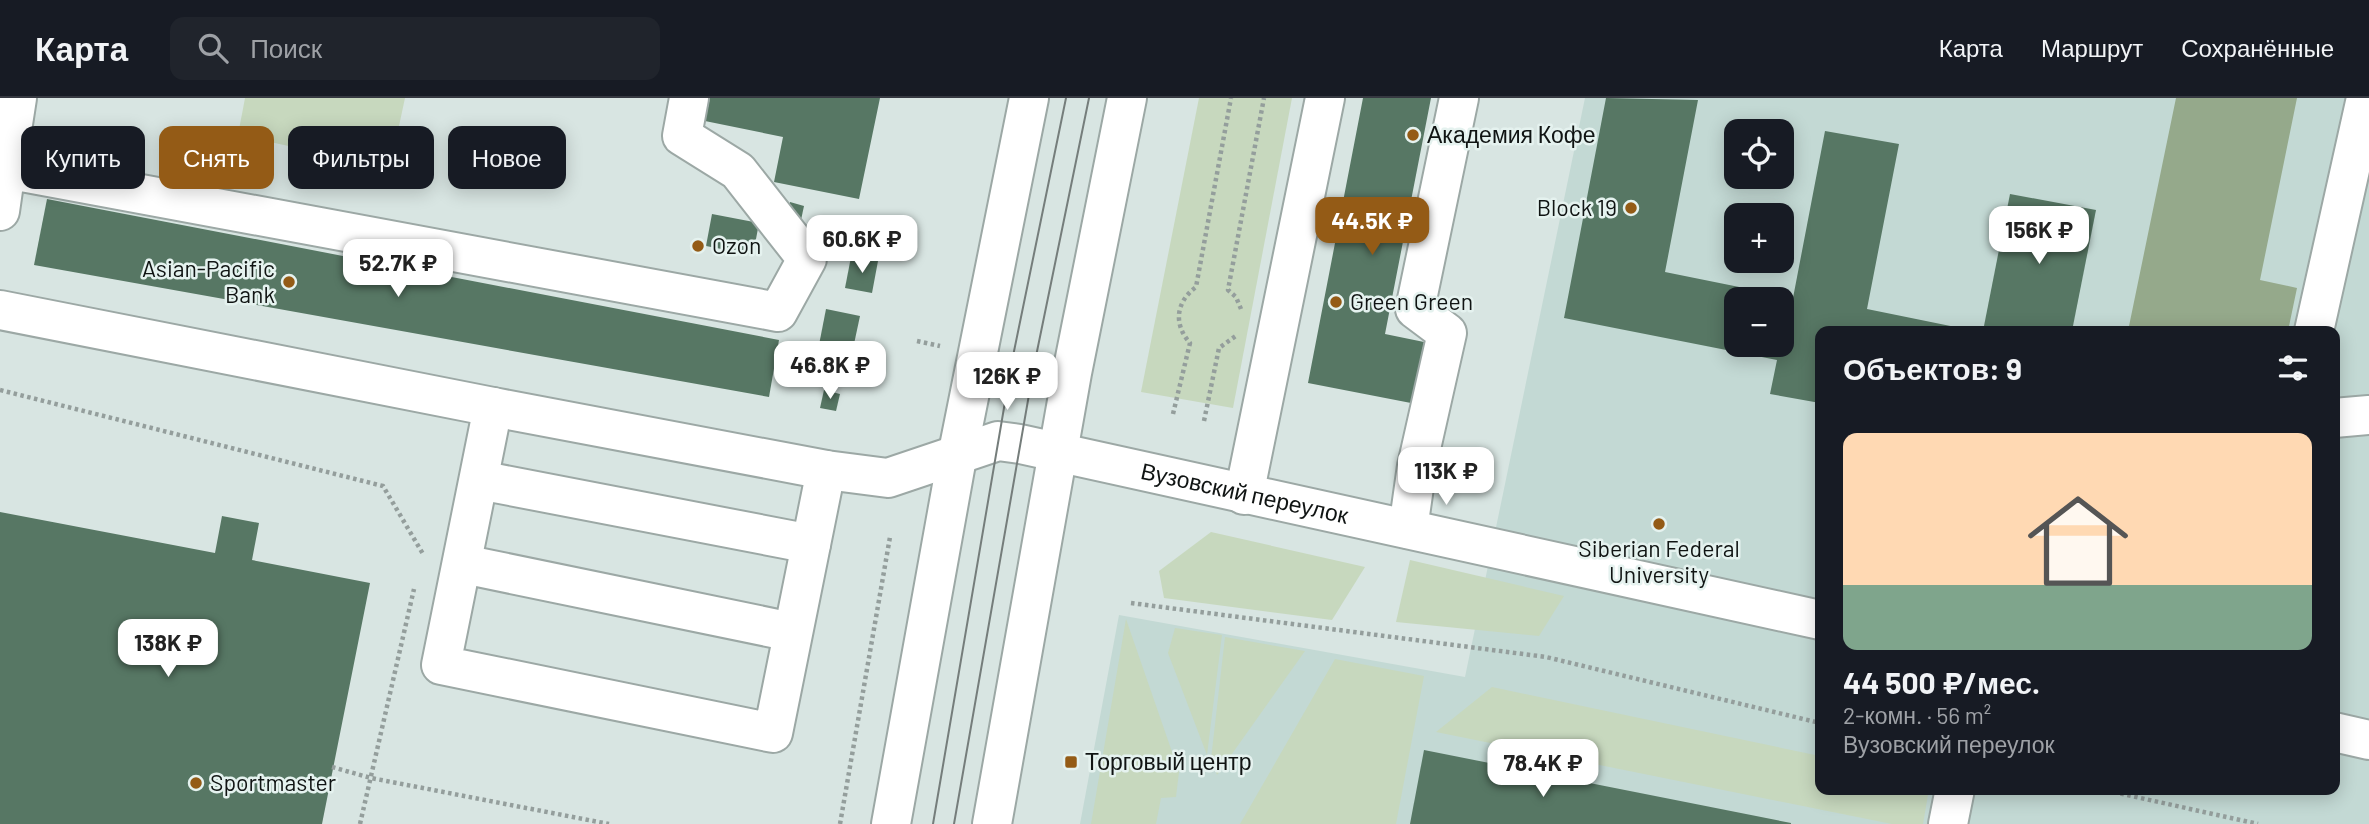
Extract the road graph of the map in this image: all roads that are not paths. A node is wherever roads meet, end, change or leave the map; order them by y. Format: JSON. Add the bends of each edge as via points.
{"nodes":[{"id":1,"x":17,"y":98,"type":"edge"},
{"id":2,"x":689,"y":98,"type":"edge"},
{"id":3,"x":1029,"y":98,"type":"edge"},
{"id":4,"x":1127,"y":98,"type":"edge"},
{"id":5,"x":1325,"y":98,"type":"edge"},
{"id":6,"x":1459,"y":98,"type":"edge"},
{"id":7,"x":2366,"y":98,"type":"edge"},
{"id":8,"x":6,"y":169,"type":"junction"},
{"id":9,"x":0,"y":211,"type":"edge"},
{"id":10,"x":0,"y":310,"type":"edge"},
{"id":11,"x":2315,"y":326,"type":"edge"},
{"id":12,"x":494,"y":407,"type":"junction"},
{"id":13,"x":2369,"y":415,"type":"edge"},
{"id":14,"x":2340,"y":417,"type":"edge"},
{"id":15,"x":958,"y":452,"type":"junction"},
{"id":16,"x":1059,"y":452,"type":"junction"},
{"id":17,"x":826,"y":470,"type":"junction"},
{"id":18,"x":479,"y":480,"type":"junction"},
{"id":19,"x":1244,"y":495,"type":"junction"},
{"id":20,"x":1408,"y":529,"type":"junction"},
{"id":21,"x":811,"y":544,"type":"junction"},
{"id":22,"x":463,"y":564,"type":"junction"},
{"id":23,"x":1815,"y":619,"type":"edge"},
{"id":24,"x":792,"y":632,"type":"junction"},
{"id":25,"x":2340,"y":733,"type":"edge"},
{"id":26,"x":2369,"y":740,"type":"edge"},
{"id":27,"x":1954,"y":795,"type":"edge"},
{"id":28,"x":891,"y":824,"type":"edge"},
{"id":29,"x":992,"y":824,"type":"edge"},
{"id":30,"x":1948,"y":824,"type":"edge"}],
"edges":[{"from":1,"to":8,"type":"main road"},
{"from":2,"to":8,"type":"main road","via":[[682,136],[738,171],[807,259],[778,312]]},
{"from":3,"to":15,"type":"main road"},
{"from":4,"to":16,"type":"main road"},
{"from":5,"to":19,"type":"main road"},
{"from":6,"to":20,"type":"main road","via":[[1415,309],[1447,332]]},
{"from":7,"to":11,"type":"main road"},
{"from":8,"to":9,"type":"main road"},
{"from":10,"to":12,"type":"main road","name":"Вузовский переулок"},
{"from":12,"to":17,"type":"main road","name":"Вузовский переулок"},
{"from":12,"to":18,"type":"main road"},
{"from":13,"to":14,"type":"main road"},
{"from":15,"to":16,"type":"main road","name":"Вузовский переулок","via":[[998,441]]},
{"from":15,"to":17,"type":"main road","name":"Вузовский переулок","via":[[888,478]]},
{"from":15,"to":28,"type":"main road"},
{"from":16,"to":19,"type":"main road","name":"Вузовский переулок"},
{"from":16,"to":29,"type":"main road"},
{"from":17,"to":21,"type":"main road"},
{"from":18,"to":21,"type":"main road"},
{"from":18,"to":22,"type":"main road"},
{"from":19,"to":20,"type":"main road","name":"Вузовский переулок"},
{"from":20,"to":23,"type":"main road","name":"Вузовский переулок"},
{"from":21,"to":24,"type":"main road"},
{"from":22,"to":24,"type":"main road"},
{"from":22,"to":24,"type":"main road","via":[[441,665],[772,733]]},
{"from":25,"to":26,"type":"main road"},
{"from":27,"to":30,"type":"main road"}]}
